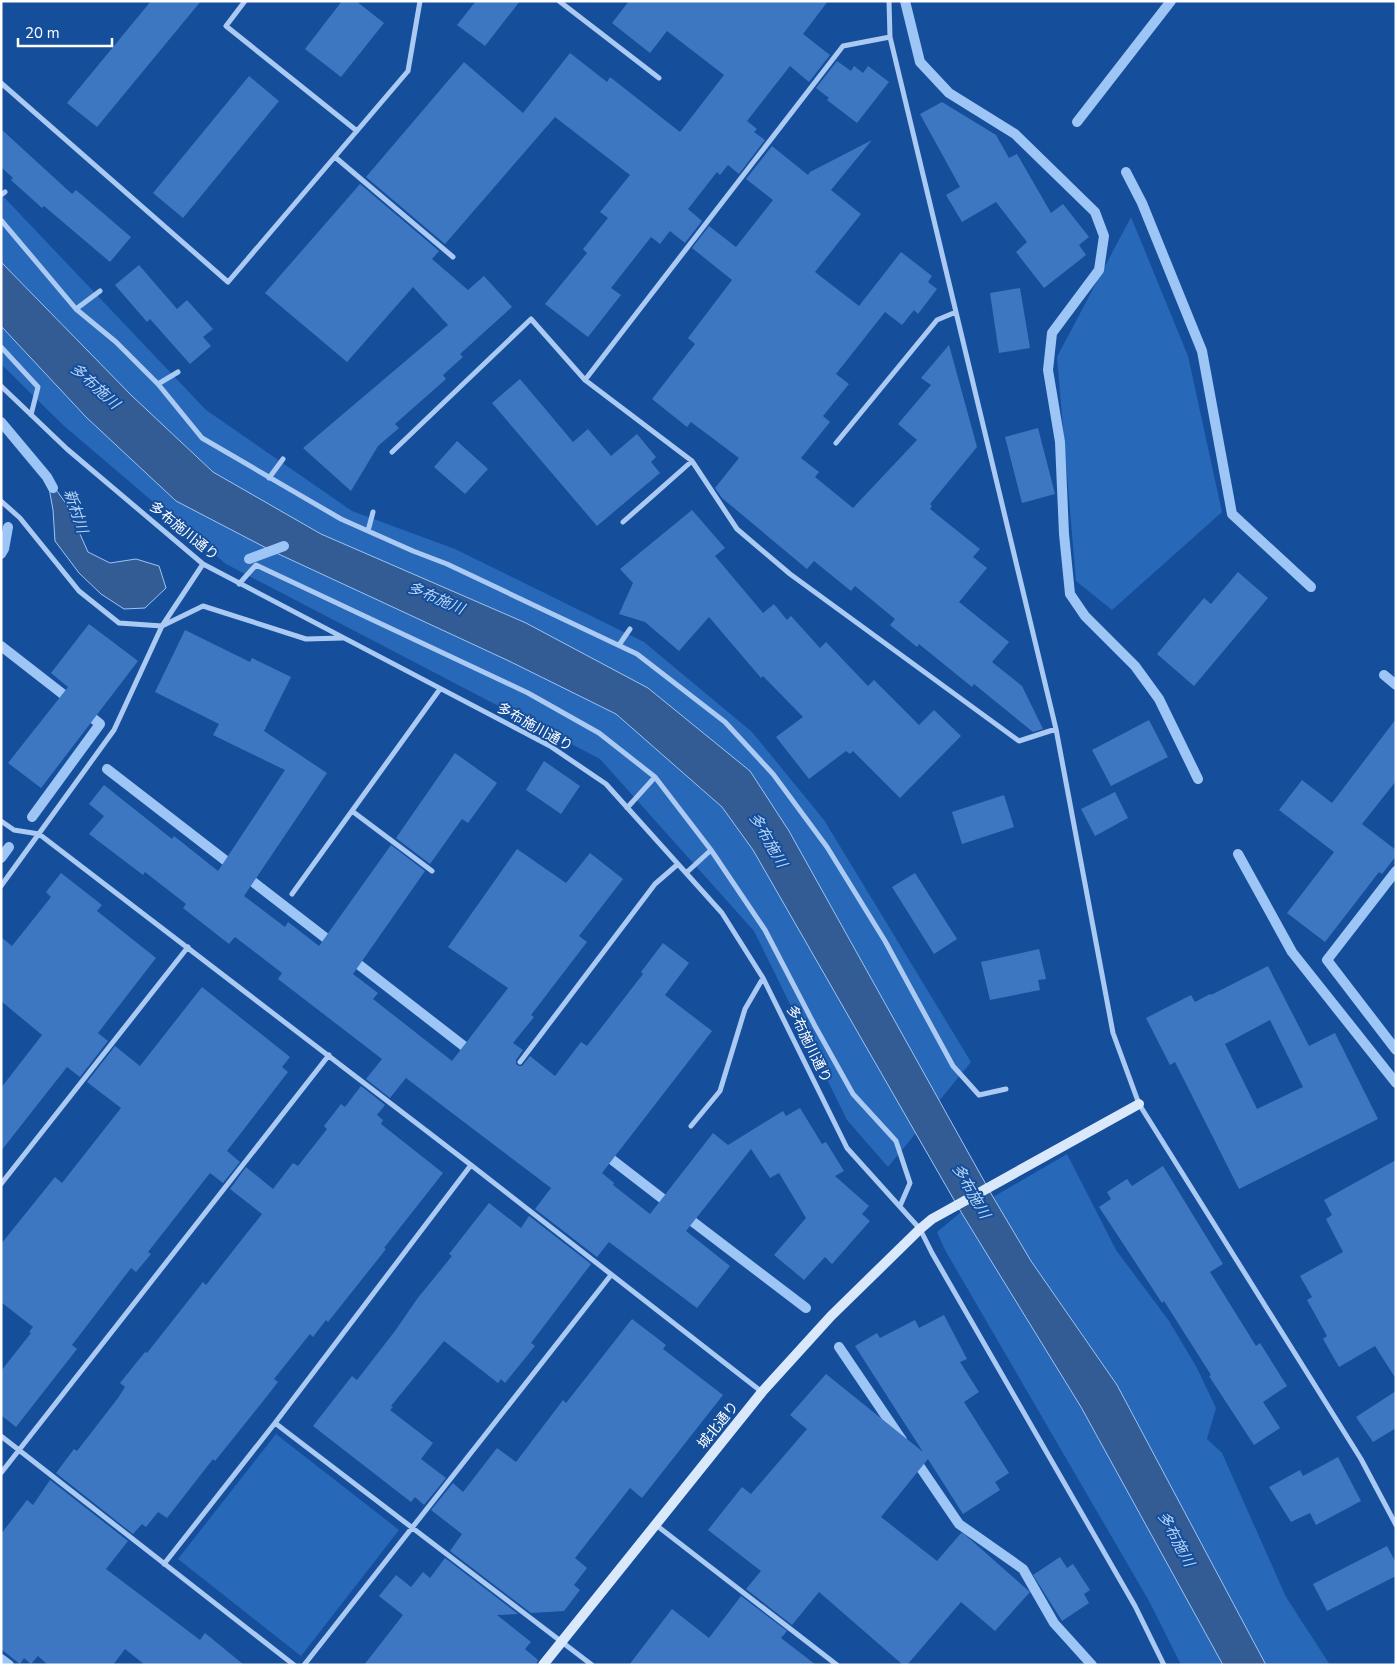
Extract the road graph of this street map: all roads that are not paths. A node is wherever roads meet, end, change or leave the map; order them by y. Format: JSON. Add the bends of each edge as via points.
{"nodes":[{"id":1,"x":245,"y":1,"type":"edge"},
{"id":2,"x":420,"y":1,"type":"edge"},
{"id":3,"x":558,"y":1,"type":"edge"},
{"id":4,"x":889,"y":1,"type":"edge"},
{"id":5,"x":890,"y":37,"type":"junction"},
{"id":6,"x":659,"y":78,"type":"dead end"},
{"id":7,"x":1,"y":83,"type":"edge"},
{"id":8,"x":357,"y":131,"type":"junction"},
{"id":9,"x":335,"y":157,"type":"junction"},
{"id":10,"x":1,"y":220,"type":"edge"},
{"id":11,"x":453,"y":257,"type":"dead end"},
{"id":12,"x":100,"y":291,"type":"dead end"},
{"id":13,"x":76,"y":309,"type":"junction"},
{"id":14,"x":956,"y":312,"type":"junction"},
{"id":15,"x":1,"y":347,"type":"edge"},
{"id":16,"x":178,"y":372,"type":"dead end"},
{"id":17,"x":585,"y":380,"type":"junction"},
{"id":18,"x":158,"y":384,"type":"junction"},
{"id":19,"x":1,"y":386,"type":"edge"},
{"id":20,"x":31,"y":415,"type":"junction"},
{"id":21,"x":836,"y":443,"type":"dead end"},
{"id":22,"x":392,"y":452,"type":"dead end"},
{"id":23,"x":283,"y":459,"type":"dead end"},
{"id":24,"x":692,"y":461,"type":"junction"},
{"id":25,"x":269,"y":478,"type":"junction"},
{"id":26,"x":1,"y":501,"type":"edge"},
{"id":27,"x":374,"y":512,"type":"dead end"},
{"id":28,"x":623,"y":522,"type":"dead end"},
{"id":29,"x":368,"y":531,"type":"junction"},
{"id":30,"x":203,"y":564,"type":"junction"},
{"id":31,"x":239,"y":584,"type":"junction"},
{"id":32,"x":162,"y":626,"type":"junction"},
{"id":33,"x":630,"y":629,"type":"dead end"},
{"id":34,"x":343,"y":638,"type":"junction"},
{"id":35,"x":619,"y":645,"type":"junction"},
{"id":36,"x":440,"y":689,"type":"junction"},
{"id":37,"x":1056,"y":729,"type":"junction"},
{"id":38,"x":655,"y":777,"type":"junction"},
{"id":39,"x":627,"y":808,"type":"junction"},
{"id":40,"x":352,"y":811,"type":"junction"},
{"id":41,"x":1,"y":821,"type":"edge"},
{"id":42,"x":39,"y":834,"type":"junction"},
{"id":43,"x":711,"y":850,"type":"junction"},
{"id":44,"x":678,"y":864,"type":"junction"},
{"id":45,"x":432,"y":871,"type":"dead end"},
{"id":46,"x":686,"y":873,"type":"junction"},
{"id":47,"x":1,"y":886,"type":"edge"},
{"id":48,"x":292,"y":894,"type":"dead end"},
{"id":49,"x":188,"y":947,"type":"junction"},
{"id":50,"x":764,"y":978,"type":"junction"},
{"id":51,"x":329,"y":1055,"type":"junction"},
{"id":52,"x":520,"y":1062,"type":"dead end"},
{"id":53,"x":1006,"y":1090,"type":"dead end"},
{"id":54,"x":1139,"y":1104,"type":"junction"},
{"id":55,"x":691,"y":1126,"type":"dead end"},
{"id":56,"x":471,"y":1164,"type":"junction"},
{"id":57,"x":1,"y":1184,"type":"edge"},
{"id":58,"x":900,"y":1206,"type":"junction"},
{"id":59,"x":920,"y":1229,"type":"junction"},
{"id":60,"x":611,"y":1275,"type":"junction"},
{"id":61,"x":762,"y":1392,"type":"junction"},
{"id":62,"x":275,"y":1423,"type":"junction"},
{"id":63,"x":1,"y":1436,"type":"edge"},
{"id":64,"x":20,"y":1450,"type":"junction"},
{"id":65,"x":1,"y":1473,"type":"edge"},
{"id":66,"x":655,"y":1524,"type":"junction"},
{"id":67,"x":1396,"y":1525,"type":"edge"},
{"id":68,"x":412,"y":1528,"type":"junction"},
{"id":69,"x":164,"y":1564,"type":"junction"},
{"id":70,"x":562,"y":1641,"type":"junction"},
{"id":71,"x":294,"y":1665,"type":"edge"},
{"id":72,"x":304,"y":1665,"type":"edge"},
{"id":73,"x":543,"y":1665,"type":"edge"},
{"id":74,"x":592,"y":1665,"type":"edge"},
{"id":75,"x":837,"y":1665,"type":"edge"},
{"id":76,"x":1164,"y":1665,"type":"edge"}],
"edges":[{"from":1,"to":8,"type":"street","via":[[226,26]]},
{"from":2,"to":8,"type":"street","via":[[408,71]]},
{"from":3,"to":6,"type":"street"},
{"from":4,"to":5,"type":"street"},
{"from":5,"to":14,"type":"street"},
{"from":5,"to":17,"type":"street","via":[[843,46]]},
{"from":7,"to":9,"type":"street","via":[[228,282]]},
{"from":8,"to":9,"type":"street"},
{"from":9,"to":11,"type":"street"},
{"from":10,"to":13,"type":"street"},
{"from":12,"to":13,"type":"street"},
{"from":13,"to":18,"type":"street","via":[[116,342]]},
{"from":14,"to":21,"type":"street","via":[[937,320]]},
{"from":14,"to":37,"type":"street"},
{"from":15,"to":20,"type":"street","via":[[38,388]]},
{"from":16,"to":18,"type":"street"},
{"from":17,"to":22,"type":"street","via":[[531,319]]},
{"from":17,"to":24,"type":"street"},
{"from":18,"to":25,"type":"street","via":[[202,438]]},
{"from":19,"to":20,"type":"street","name":"多布施川通り"},
{"from":20,"to":30,"type":"street","name":"多布施川通り"},
{"from":23,"to":25,"type":"street"},
{"from":24,"to":28,"type":"street"},
{"from":24,"to":37,"type":"street","via":[[737,529],[790,574],[1019,741]]},
{"from":25,"to":29,"type":"street"},
{"from":26,"to":32,"type":"street","via":[[20,518],[79,590],[119,623]]},
{"from":27,"to":29,"type":"street"},
{"from":29,"to":35,"type":"street","via":[[447,564]]},
{"from":30,"to":31,"type":"street","name":"多布施川通り"},
{"from":30,"to":32,"type":"street"},
{"from":31,"to":34,"type":"street","name":"多布施川通り"},
{"from":31,"to":38,"type":"street","via":[[256,565],[528,693],[599,733]]},
{"from":32,"to":34,"type":"street","via":[[203,606],[306,639]]},
{"from":32,"to":42,"type":"street","via":[[114,730]]},
{"from":33,"to":35,"type":"street"},
{"from":34,"to":36,"type":"street","name":"多布施川通り"},
{"from":35,"to":53,"type":"street","via":[[637,654],[725,722],[773,774],[827,847],[885,941],[952,1066],[979,1095]]},
{"from":36,"to":39,"type":"street","name":"多布施川通り","via":[[550,746],[606,784]]},
{"from":36,"to":40,"type":"street"},
{"from":37,"to":54,"type":"street","via":[[1113,1033]]},
{"from":38,"to":39,"type":"street"},
{"from":38,"to":43,"type":"street"},
{"from":39,"to":44,"type":"street","name":"多布施川通り"},
{"from":40,"to":45,"type":"street"},
{"from":40,"to":48,"type":"street"},
{"from":41,"to":42,"type":"street","via":[[14,830]]},
{"from":42,"to":47,"type":"street"},
{"from":42,"to":49,"type":"street"},
{"from":43,"to":46,"type":"street"},
{"from":43,"to":58,"type":"street","via":[[765,930],[853,1094],[896,1141],[910,1182]]},
{"from":44,"to":46,"type":"street","name":"多布施川通り"},
{"from":44,"to":52,"type":"street","via":[[655,884]]},
{"from":46,"to":50,"type":"street","name":"多布施川通り","via":[[722,913]]},
{"from":49,"to":51,"type":"street"},
{"from":49,"to":57,"type":"street"},
{"from":50,"to":55,"type":"street","via":[[745,1009],[720,1092]]},
{"from":50,"to":58,"type":"street","name":"多布施川通り","via":[[847,1148]]},
{"from":51,"to":56,"type":"street"},
{"from":51,"to":64,"type":"street"},
{"from":54,"to":59,"type":"street","name":"城北通り","via":[[932,1219]]},
{"from":54,"to":67,"type":"street","via":[[1361,1459]]},
{"from":56,"to":60,"type":"street"},
{"from":56,"to":62,"type":"street"},
{"from":58,"to":59,"type":"street","name":"多布施川通り"},
{"from":59,"to":61,"type":"street","name":"城北通り","via":[[831,1316]]},
{"from":59,"to":76,"type":"street","name":"多布施川通り","via":[[1136,1606]]},
{"from":60,"to":61,"type":"street"},
{"from":60,"to":68,"type":"street"},
{"from":61,"to":66,"type":"street","name":"城北通り"},
{"from":62,"to":68,"type":"street"},
{"from":62,"to":69,"type":"street"},
{"from":63,"to":64,"type":"street"},
{"from":64,"to":65,"type":"street"},
{"from":64,"to":69,"type":"street"},
{"from":66,"to":70,"type":"street","name":"城北通り"},
{"from":66,"to":75,"type":"street"},
{"from":68,"to":70,"type":"street"},
{"from":68,"to":72,"type":"street"},
{"from":69,"to":71,"type":"street"},
{"from":70,"to":73,"type":"street","name":"城北通り"},
{"from":70,"to":74,"type":"street"}]}
